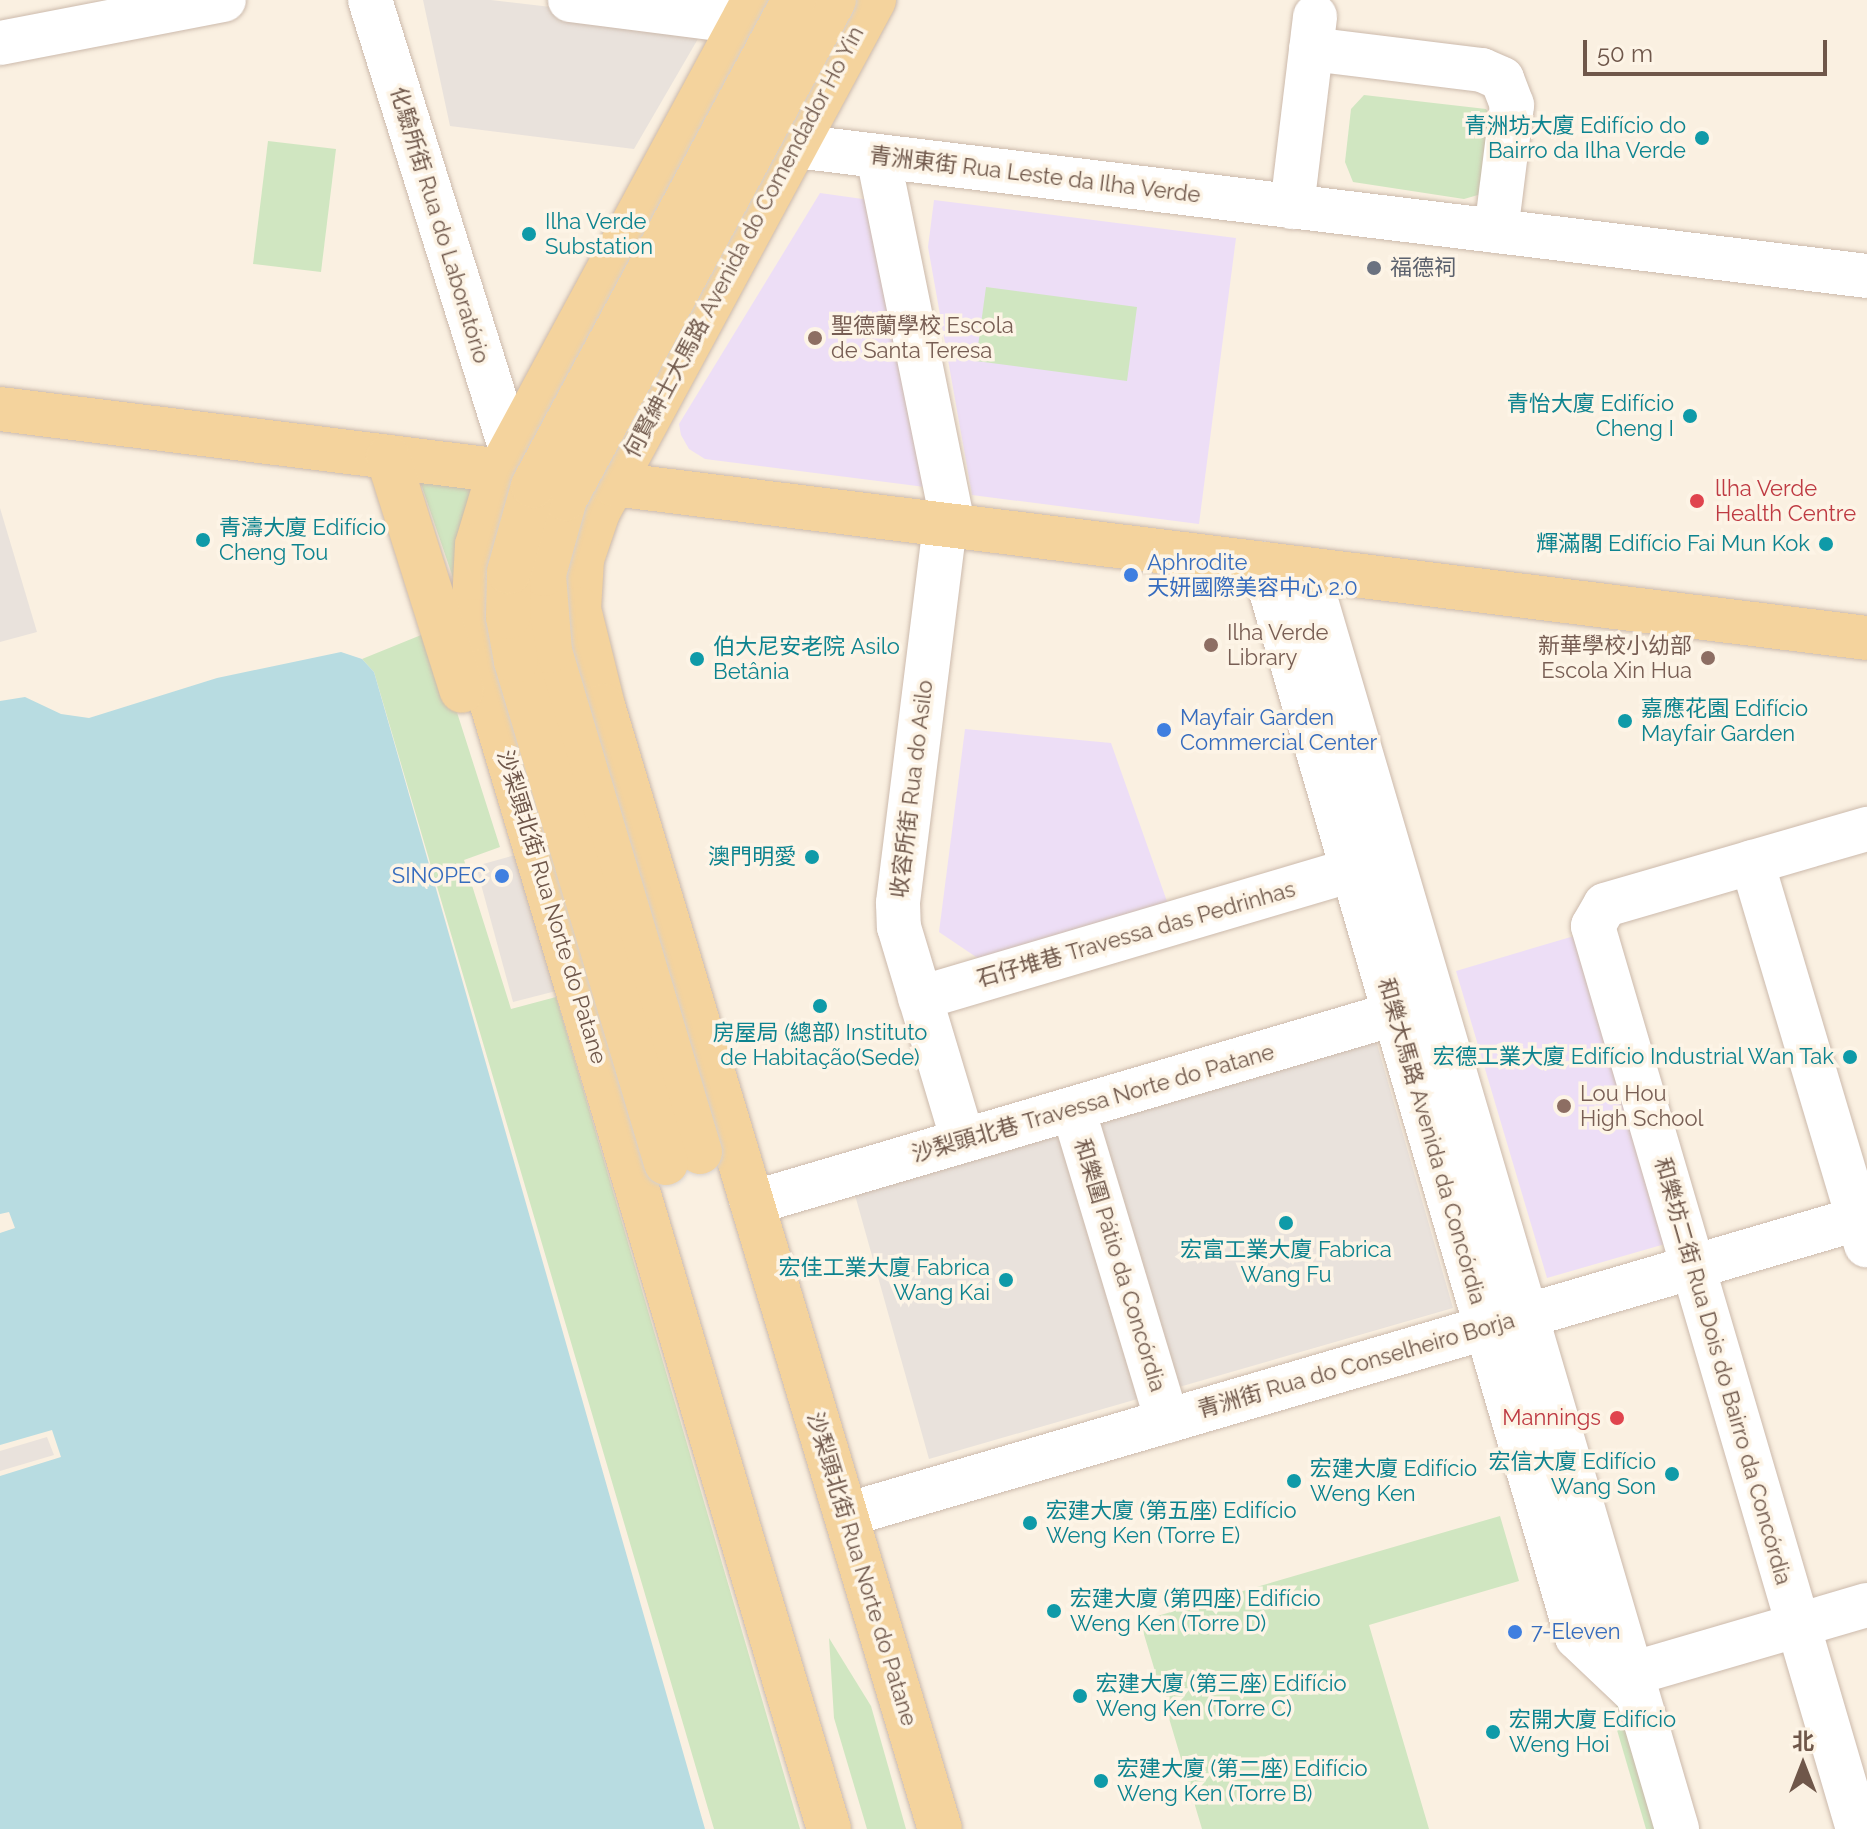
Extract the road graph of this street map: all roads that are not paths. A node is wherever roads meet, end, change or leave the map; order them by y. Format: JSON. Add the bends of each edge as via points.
{"nodes":[{"id":1,"x":224,"y":0,"type":"edge"},
{"id":2,"x":370,"y":0,"type":"edge"},
{"id":3,"x":570,"y":0,"type":"edge"},
{"id":4,"x":794,"y":0,"type":"edge"},
{"id":5,"x":834,"y":0,"type":"edge"},
{"id":6,"x":874,"y":0,"type":"edge"},
{"id":7,"x":748,"y":11,"type":"edge"},
{"id":8,"x":0,"y":43,"type":"edge"},
{"id":9,"x":823,"y":96,"type":"junction"},
{"id":10,"x":680,"y":136,"type":"junction"},
{"id":11,"x":796,"y":146,"type":"junction"},
{"id":12,"x":878,"y":156,"type":"junction"},
{"id":13,"x":1283,"y":206,"type":"junction"},
{"id":14,"x":1512,"y":233,"type":"junction"},
{"id":15,"x":1867,"y":276,"type":"edge"},
{"id":16,"x":557,"y":364,"type":"junction"},
{"id":17,"x":0,"y":409,"type":"edge"},
{"id":18,"x":388,"y":457,"type":"junction"},
{"id":19,"x":506,"y":460,"type":"junction"},
{"id":20,"x":613,"y":484,"type":"junction"},
{"id":21,"x":949,"y":525,"type":"junction"},
{"id":22,"x":1263,"y":564,"type":"junction"},
{"id":23,"x":1307,"y":570,"type":"junction"},
{"id":24,"x":1867,"y":638,"type":"edge"},
{"id":25,"x":603,"y":706,"type":"junction"},
{"id":26,"x":501,"y":736,"type":"junction"},
{"id":27,"x":1867,"y":829,"type":"edge"},
{"id":28,"x":532,"y":837,"type":"junction"},
{"id":29,"x":1752,"y":862,"type":"junction"},
{"id":30,"x":1352,"y":870,"type":"junction"},
{"id":31,"x":920,"y":998,"type":"junction"},
{"id":32,"x":1414,"y":1008,"type":"junction"},
{"id":33,"x":1073,"y":1109,"type":"junction"},
{"id":34,"x":963,"y":1141,"type":"junction"},
{"id":35,"x":683,"y":1158,"type":"junction"},
{"id":36,"x":752,"y":1203,"type":"junction"},
{"id":37,"x":1864,"y":1227,"type":"edge"},
{"id":38,"x":1693,"y":1267,"type":"junction"},
{"id":39,"x":784,"y":1309,"type":"junction"},
{"id":40,"x":1506,"y":1322,"type":"junction"},
{"id":41,"x":682,"y":1339,"type":"junction"},
{"id":42,"x":1167,"y":1421,"type":"junction"},
{"id":43,"x":846,"y":1515,"type":"junction"},
{"id":44,"x":1867,"y":1605,"type":"edge"},
{"id":45,"x":1798,"y":1625,"type":"junction"},
{"id":46,"x":1635,"y":1685,"type":"junction"},
{"id":47,"x":829,"y":1829,"type":"edge"},
{"id":48,"x":940,"y":1829,"type":"edge"},
{"id":49,"x":1677,"y":1829,"type":"edge"},
{"id":50,"x":1858,"y":1829,"type":"edge"}],
"edges":[{"from":1,"to":8,"type":"street"},
{"from":2,"to":19,"type":"street","name":"化驗所街 Rua do Laboratório"},
{"from":3,"to":7,"type":"street"},
{"from":4,"to":35,"type":"main road","bridge":true,"via":[[533,486],[509,572],[516,661]]},
{"from":5,"to":35,"type":"main road","bridge":true,"via":[[565,499],[544,574],[550,651]]},
{"from":6,"to":9,"type":"main road","name":"何賢紳士大馬路 Avenida do Comendador Ho Yin"},
{"from":7,"to":10,"type":"main road"},
{"from":9,"to":10,"type":"main road","via":[[746,193],[708,185],[684,156]]},
{"from":9,"to":11,"type":"main road","name":"何賢紳士大馬路 Avenida do Comendador Ho Yin"},
{"from":10,"to":16,"type":"main road"},
{"from":11,"to":12,"type":"street","name":"青洲東街 Rua Leste da Ilha Verde"},
{"from":11,"to":20,"type":"main road","name":"何賢紳士大馬路 Avenida do Comendador Ho Yin"},
{"from":12,"to":13,"type":"street","name":"青洲東街 Rua Leste da Ilha Verde"},
{"from":12,"to":21,"type":"street","name":"收容所街 Rua do Asilo"},
{"from":13,"to":14,"type":"street","name":"青洲東街 Rua Leste da Ilha Verde"},
{"from":13,"to":14,"type":"street","via":[[1313,32],[1502,79],[1512,105]]},
{"from":14,"to":15,"type":"street","name":"青洲東街 Rua Leste da Ilha Verde"},
{"from":16,"to":19,"type":"main road"},
{"from":16,"to":20,"type":"main road","via":[[550,393],[552,422],[564,450],[585,471]]},
{"from":17,"to":18,"type":"main road"},
{"from":18,"to":19,"type":"main road"},
{"from":18,"to":28,"type":"main road","via":[[476,735]]},
{"from":19,"to":20,"type":"main road"},
{"from":19,"to":26,"type":"main road","name":"沙梨頭北街 Rua Norte do Patane","via":[[482,520],[473,596],[482,671]]},
{"from":20,"to":21,"type":"main road"},
{"from":20,"to":25,"type":"main road","name":"沙梨頭北街 Rua Norte do Patane","via":[[586,543],[579,592],[580,625]]},
{"from":21,"to":22,"type":"main road"},
{"from":21,"to":31,"type":"street","name":"收容所街 Rua do Asilo","via":[[898,903],[899,927]]},
{"from":22,"to":23,"type":"main road"},
{"from":22,"to":30,"type":"street","name":"和樂大馬路 Avenida da Concórdia"},
{"from":23,"to":24,"type":"main road"},
{"from":23,"to":32,"type":"street","name":"和樂大馬路 Avenida da Concórdia"},
{"from":25,"to":26,"type":"main road","via":[[585,681],[567,674],[531,678],[503,705]]},
{"from":25,"to":36,"type":"main road","name":"沙梨頭北街 Rua Norte do Patane"},
{"from":26,"to":28,"type":"main road","name":"沙梨頭北街 Rua Norte do Patane"},
{"from":27,"to":29,"type":"street"},
{"from":28,"to":41,"type":"main road","name":"沙梨頭北街 Rua Norte do Patane"},
{"from":29,"to":37,"type":"street"},
{"from":29,"to":38,"type":"street","name":"和樂坊二街 Rua Dois do Bairro da Concórdia","via":[[1605,905],[1596,913],[1594,933]]},
{"from":30,"to":31,"type":"street","name":"石仔堆巷 Travessa das Pedrinhas"},
{"from":30,"to":32,"type":"street","name":"和樂大馬路 Avenida da Concórdia"},
{"from":31,"to":34,"type":"street","name":"收容所街 Rua do Asilo"},
{"from":32,"to":33,"type":"street","name":"沙梨頭北巷 Travessa Norte do Patane"},
{"from":32,"to":40,"type":"street","name":"和樂大馬路 Avenida da Concórdia"},
{"from":33,"to":34,"type":"street","name":"沙梨頭北巷 Travessa Norte do Patane"},
{"from":33,"to":42,"type":"street","name":"和樂圍 Pátio da Concórdia"},
{"from":34,"to":36,"type":"street","name":"沙梨頭北巷 Travessa Norte do Patane"},
{"from":35,"to":39,"type":"main road","name":"沙梨頭北街 Rua Norte do Patane"},
{"from":35,"to":41,"type":"main road","name":"沙梨頭北街 Rua Norte do Patane"},
{"from":36,"to":39,"type":"main road","name":"沙梨頭北街 Rua Norte do Patane"},
{"from":37,"to":38,"type":"street","name":"青洲街 Rua do Conselheiro Borja"},
{"from":38,"to":40,"type":"street","name":"青洲街 Rua do Conselheiro Borja"},
{"from":38,"to":45,"type":"street","name":"和樂坊二街 Rua Dois do Bairro da Concórdia"},
{"from":39,"to":43,"type":"main road","name":"沙梨頭北街 Rua Norte do Patane"},
{"from":40,"to":42,"type":"street","name":"青洲街 Rua do Conselheiro Borja"},
{"from":40,"to":46,"type":"street","name":"和樂大馬路 Avenida da Concórdia"},
{"from":41,"to":47,"type":"main road","name":"沙梨頭北街 Rua Norte do Patane"},
{"from":42,"to":43,"type":"street","name":"青洲街 Rua do Conselheiro Borja"},
{"from":43,"to":48,"type":"main road","name":"沙梨頭北街 Rua Norte do Patane"},
{"from":44,"to":45,"type":"street"},
{"from":45,"to":46,"type":"street"},
{"from":45,"to":50,"type":"street","name":"和樂坊二街 Rua Dois do Bairro da Concórdia"},
{"from":46,"to":49,"type":"street","name":"和樂大馬路 Avenida da Concórdia"}]}
